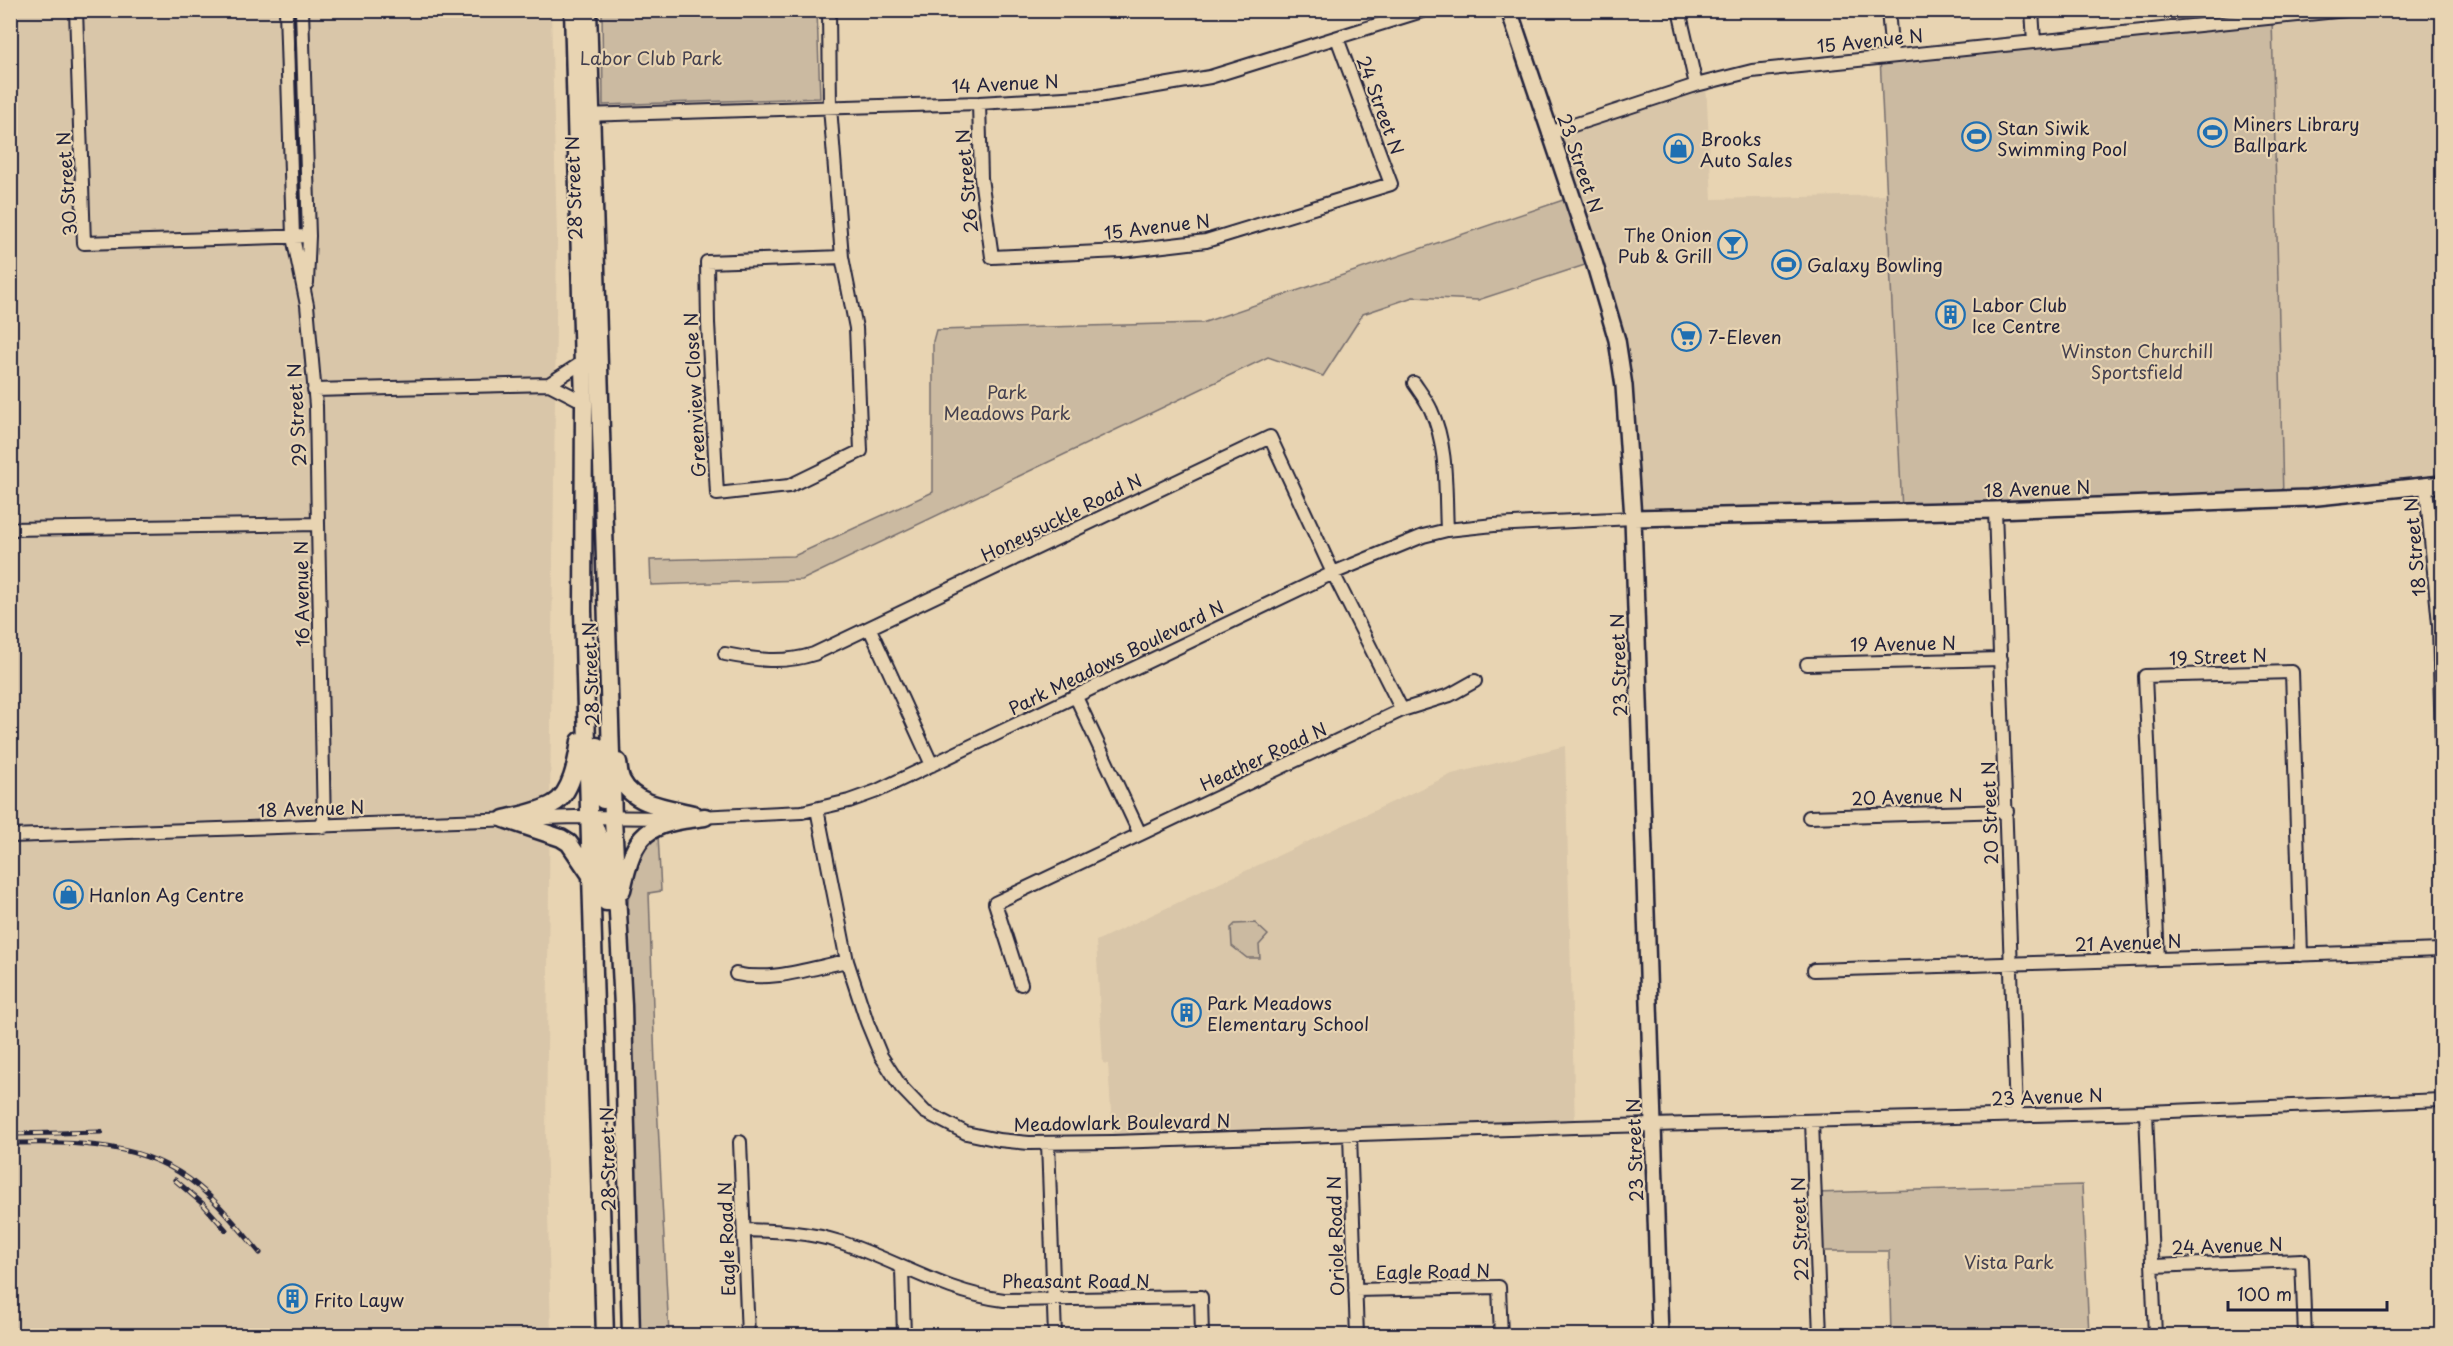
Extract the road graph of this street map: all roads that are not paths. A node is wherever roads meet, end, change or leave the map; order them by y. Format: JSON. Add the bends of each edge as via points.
{"nodes":[{"id":1,"x":76,"y":10,"type":"edge"},
{"id":2,"x":286,"y":10,"type":"edge"},
{"id":3,"x":302,"y":10,"type":"edge"},
{"id":4,"x":573,"y":10,"type":"edge"},
{"id":5,"x":588,"y":10,"type":"edge"},
{"id":6,"x":828,"y":10,"type":"edge"},
{"id":7,"x":1425,"y":10,"type":"edge"},
{"id":8,"x":1509,"y":10,"type":"edge"},
{"id":9,"x":1679,"y":10,"type":"edge"},
{"id":10,"x":1888,"y":10,"type":"edge"},
{"id":11,"x":2032,"y":10,"type":"edge"},
{"id":12,"x":2346,"y":10,"type":"edge"},
{"id":13,"x":1337,"y":38,"type":"junction"},
{"id":14,"x":2034,"y":42,"type":"junction"},
{"id":15,"x":1892,"y":56,"type":"junction"},
{"id":16,"x":1696,"y":85,"type":"junction"},
{"id":17,"x":979,"y":103,"type":"junction"},
{"id":18,"x":830,"y":107,"type":"junction"},
{"id":19,"x":582,"y":115,"type":"junction"},
{"id":20,"x":1549,"y":133,"type":"junction"},
{"id":21,"x":1391,"y":184,"type":"joint"},
{"id":22,"x":309,"y":236,"type":"junction"},
{"id":23,"x":293,"y":237,"type":"junction"},
{"id":24,"x":842,"y":257,"type":"junction"},
{"id":25,"x":992,"y":257,"type":"joint"},
{"id":26,"x":307,"y":305,"type":"junction"},
{"id":27,"x":583,"y":362,"type":"junction"},
{"id":28,"x":1414,"y":383,"type":"dead end"},
{"id":29,"x":549,"y":384,"type":"junction"},
{"id":30,"x":314,"y":390,"type":"junction"},
{"id":31,"x":584,"y":402,"type":"junction"},
{"id":32,"x":2442,"y":484,"type":"edge"},
{"id":33,"x":2426,"y":487,"type":"junction"},
{"id":34,"x":1995,"y":510,"type":"junction"},
{"id":35,"x":1633,"y":518,"type":"junction"},
{"id":36,"x":318,"y":524,"type":"junction"},
{"id":37,"x":10,"y":529,"type":"edge"},
{"id":38,"x":1447,"y":530,"type":"junction"},
{"id":39,"x":1333,"y":573,"type":"junction"},
{"id":40,"x":583,"y":611,"type":"junction"},
{"id":41,"x":2441,"y":624,"type":"edge"},
{"id":42,"x":870,"y":629,"type":"junction"},
{"id":43,"x":725,"y":654,"type":"dead end"},
{"id":44,"x":2001,"y":658,"type":"junction"},
{"id":45,"x":1807,"y":664,"type":"dead end"},
{"id":46,"x":1475,"y":681,"type":"dead end"},
{"id":47,"x":1076,"y":697,"type":"junction"},
{"id":48,"x":586,"y":710,"type":"junction"},
{"id":49,"x":1402,"y":710,"type":"junction"},
{"id":50,"x":611,"y":730,"type":"junction"},
{"id":51,"x":2442,"y":748,"type":"edge"},
{"id":52,"x":932,"y":765,"type":"junction"},
{"id":53,"x":817,"y":809,"type":"junction"},
{"id":54,"x":2007,"y":811,"type":"junction"},
{"id":55,"x":705,"y":817,"type":"junction"},
{"id":56,"x":590,"y":818,"type":"junction"},
{"id":57,"x":1809,"y":818,"type":"dead end"},
{"id":58,"x":504,"y":819,"type":"junction"},
{"id":59,"x":614,"y":819,"type":"junction"},
{"id":60,"x":324,"y":827,"type":"junction"},
{"id":61,"x":1140,"y":834,"type":"junction"},
{"id":62,"x":10,"y":836,"type":"edge"},
{"id":63,"x":591,"y":876,"type":"junction"},
{"id":64,"x":617,"y":913,"type":"junction"},
{"id":65,"x":2442,"y":950,"type":"edge"},
{"id":66,"x":2301,"y":955,"type":"junction"},
{"id":67,"x":2158,"y":959,"type":"junction"},
{"id":68,"x":847,"y":961,"type":"junction"},
{"id":69,"x":2011,"y":963,"type":"junction"},
{"id":70,"x":1814,"y":970,"type":"dead end"},
{"id":71,"x":736,"y":974,"type":"dead end"},
{"id":72,"x":1021,"y":984,"type":"dead end"},
{"id":73,"x":623,"y":1006,"type":"junction"},
{"id":74,"x":2442,"y":1100,"type":"edge"},
{"id":75,"x":2146,"y":1112,"type":"junction"},
{"id":76,"x":2016,"y":1115,"type":"junction"},
{"id":77,"x":1812,"y":1121,"type":"junction"},
{"id":78,"x":1652,"y":1125,"type":"junction"},
{"id":79,"x":1350,"y":1135,"type":"junction"},
{"id":80,"x":740,"y":1142,"type":"dead end"},
{"id":81,"x":1048,"y":1143,"type":"junction"},
{"id":82,"x":745,"y":1230,"type":"junction"},
{"id":83,"x":2153,"y":1266,"type":"junction"},
{"id":84,"x":902,"y":1269,"type":"junction"},
{"id":85,"x":1355,"y":1290,"type":"junction"},
{"id":86,"x":1054,"y":1299,"type":"junction"},
{"id":87,"x":605,"y":1335,"type":"edge"},
{"id":88,"x":631,"y":1335,"type":"edge"},
{"id":89,"x":748,"y":1335,"type":"edge"},
{"id":90,"x":904,"y":1335,"type":"edge"},
{"id":91,"x":1055,"y":1335,"type":"edge"},
{"id":92,"x":1203,"y":1335,"type":"edge"},
{"id":93,"x":1357,"y":1335,"type":"edge"},
{"id":94,"x":1501,"y":1335,"type":"edge"},
{"id":95,"x":1660,"y":1335,"type":"edge"},
{"id":96,"x":1820,"y":1335,"type":"edge"},
{"id":97,"x":2155,"y":1335,"type":"edge"},
{"id":98,"x":2305,"y":1335,"type":"edge"}],
"edges":[{"from":1,"to":23,"type":"street","name":"30 Street N","via":[[84,243]]},
{"from":2,"to":23,"type":"street"},
{"from":3,"to":22,"type":"street"},
{"from":4,"to":19,"type":"main road","name":"28 Street N"},
{"from":5,"to":19,"type":"main road","name":"28 Street N"},
{"from":6,"to":18,"type":"street","name":"Greenview Close N"},
{"from":7,"to":13,"type":"street","name":"14 Avenue N"},
{"from":8,"to":20,"type":"street","name":"23 Street N"},
{"from":9,"to":16,"type":"street"},
{"from":10,"to":15,"type":"street"},
{"from":11,"to":14,"type":"street"},
{"from":12,"to":14,"type":"street","name":"15 Avenue N"},
{"from":13,"to":17,"type":"street","name":"14 Avenue N","via":[[1244,68],[1174,85],[1098,96]]},
{"from":13,"to":21,"type":"street","name":"24 Street N"},
{"from":14,"to":15,"type":"street","name":"15 Avenue N"},
{"from":15,"to":16,"type":"street","name":"15 Avenue N","via":[[1752,71]]},
{"from":16,"to":20,"type":"street","name":"15 Avenue N"},
{"from":17,"to":18,"type":"street","name":"14 Avenue N"},
{"from":17,"to":25,"type":"street","name":"26 Street N","via":[[981,178]]},
{"from":18,"to":19,"type":"street","name":"14 Avenue N"},
{"from":18,"to":24,"type":"street","name":"Greenview Close N"},
{"from":19,"to":27,"type":"main road","name":"28 Street N"},
{"from":19,"to":50,"type":"main road","name":"28 Street N"},
{"from":20,"to":35,"type":"street","name":"23 Street N","via":[[1617,340]]},
{"from":21,"to":25,"type":"street","name":"15 Avenue N","via":[[1206,241],[1122,251]]},
{"from":22,"to":23,"type":"street","name":"30 Street N"},
{"from":22,"to":26,"type":"street"},
{"from":23,"to":26,"type":"street"},
{"from":24,"to":24,"type":"street","name":"Greenview Close N","via":[[856,330],[861,452],[789,486],[717,494],[707,262]]},
{"from":26,"to":30,"type":"street","name":"29 Street N"},
{"from":27,"to":29,"type":"street"},
{"from":27,"to":31,"type":"main road","name":"28 Street N"},
{"from":28,"to":38,"type":"street","via":[[1440,433]]},
{"from":29,"to":30,"type":"street"},
{"from":29,"to":31,"type":"street"},
{"from":30,"to":36,"type":"street","name":"29 Street N"},
{"from":31,"to":40,"type":"main road","name":"28 Street N"},
{"from":32,"to":33,"type":"street","name":"18 Avenue N"},
{"from":33,"to":34,"type":"street","name":"18 Avenue N","via":[[2308,498]]},
{"from":33,"to":41,"type":"street","name":"18 Street N"},
{"from":34,"to":35,"type":"street","name":"18 Avenue N"},
{"from":34,"to":44,"type":"street","name":"20 Street N"},
{"from":35,"to":38,"type":"street","name":"Park Meadows Boulevard N"},
{"from":35,"to":78,"type":"street","name":"23 Street N"},
{"from":36,"to":37,"type":"street","name":"16 Avenue N"},
{"from":36,"to":60,"type":"street","name":"16 Avenue N"},
{"from":38,"to":39,"type":"street","name":"Park Meadows Boulevard N","via":[[1422,536]]},
{"from":39,"to":42,"type":"street","name":"Honeysuckle Road N","via":[[1270,437]]},
{"from":39,"to":47,"type":"street","name":"Park Meadows Boulevard N"},
{"from":39,"to":49,"type":"street"},
{"from":40,"to":48,"type":"main road","name":"28 Street N"},
{"from":40,"to":59,"type":"main road","via":[[591,649],[604,804]]},
{"from":41,"to":51,"type":"street","name":"18 Street N"},
{"from":42,"to":43,"type":"street","name":"Honeysuckle Road N","via":[[798,659],[766,661]]},
{"from":42,"to":52,"type":"street"},
{"from":44,"to":45,"type":"street","name":"19 Avenue N"},
{"from":44,"to":54,"type":"street","name":"20 Street N"},
{"from":46,"to":49,"type":"street","name":"Heather Road N","via":[[1450,695]]},
{"from":47,"to":52,"type":"street","name":"Park Meadows Boulevard N"},
{"from":47,"to":61,"type":"street"},
{"from":48,"to":56,"type":"main road","name":"28 Street N"},
{"from":48,"to":58,"type":"main road","via":[[565,792],[556,803]]},
{"from":49,"to":61,"type":"street","name":"Heather Road N"},
{"from":50,"to":55,"type":"main road","via":[[621,780],[633,794],[649,803]]},
{"from":50,"to":59,"type":"main road","name":"28 Street N"},
{"from":52,"to":53,"type":"street","name":"Park Meadows Boulevard N","via":[[877,791]]},
{"from":53,"to":55,"type":"street","name":"Park Meadows Boulevard N"},
{"from":53,"to":68,"type":"street","name":"Meadowlark Boulevard N"},
{"from":54,"to":57,"type":"street","name":"20 Avenue N"},
{"from":54,"to":69,"type":"street","name":"20 Street N"},
{"from":55,"to":59,"type":"street","name":"Park Meadows Boulevard N"},
{"from":55,"to":64,"type":"main road","via":[[676,820],[644,835],[627,871]]},
{"from":56,"to":58,"type":"street","name":"18 Avenue N"},
{"from":56,"to":59,"type":"street","name":"18 Avenue N"},
{"from":56,"to":63,"type":"main road","name":"28 Street N"},
{"from":56,"to":73,"type":"main road","via":[[603,849],[605,898]]},
{"from":58,"to":60,"type":"street","name":"18 Avenue N"},
{"from":58,"to":63,"type":"main road","via":[[569,843]]},
{"from":59,"to":64,"type":"main road","name":"28 Street N"},
{"from":60,"to":62,"type":"street","name":"18 Avenue N"},
{"from":61,"to":72,"type":"street","name":"Heather Road N","via":[[995,903]]},
{"from":63,"to":87,"type":"main road","name":"28 Street N"},
{"from":64,"to":73,"type":"main road","name":"28 Street N"},
{"from":65,"to":66,"type":"street","name":"21 Avenue N"},
{"from":66,"to":67,"type":"street","name":"21 Avenue N"},
{"from":66,"to":67,"type":"street","name":"19 Street N","via":[[2292,672],[2145,676]]},
{"from":67,"to":69,"type":"street","name":"21 Avenue N"},
{"from":68,"to":71,"type":"street","via":[[769,977]]},
{"from":68,"to":81,"type":"street","name":"Meadowlark Boulevard N","via":[[876,1045],[890,1072],[925,1112],[966,1133],[1009,1142]]},
{"from":69,"to":70,"type":"street","name":"21 Avenue N"},
{"from":69,"to":76,"type":"street","name":"20 Street N"},
{"from":73,"to":88,"type":"main road","name":"28 Street N"},
{"from":74,"to":75,"type":"street","name":"23 Avenue N"},
{"from":75,"to":76,"type":"street","name":"23 Avenue N"},
{"from":75,"to":83,"type":"street"},
{"from":76,"to":77,"type":"street","name":"23 Avenue N"},
{"from":77,"to":78,"type":"street","name":"23 Avenue N"},
{"from":77,"to":96,"type":"street","name":"22 Street N"},
{"from":78,"to":79,"type":"street","name":"Meadowlark Boulevard N"},
{"from":78,"to":95,"type":"street","name":"23 Street N"},
{"from":79,"to":81,"type":"street","name":"Meadowlark Boulevard N"},
{"from":79,"to":85,"type":"street","name":"Oriole Road N"},
{"from":80,"to":82,"type":"street","name":"Eagle Road N"},
{"from":81,"to":86,"type":"street"},
{"from":82,"to":84,"type":"street","name":"Pheasant Road N","via":[[820,1236]]},
{"from":82,"to":89,"type":"street","name":"Eagle Road N"},
{"from":83,"to":97,"type":"street"},
{"from":83,"to":98,"type":"street","name":"24 Avenue N","via":[[2302,1260]]},
{"from":84,"to":86,"type":"street","name":"Pheasant Road N","via":[[986,1298]]},
{"from":84,"to":90,"type":"street"},
{"from":85,"to":93,"type":"street","name":"Oriole Road N"},
{"from":85,"to":94,"type":"street","name":"Eagle Road N","via":[[1499,1287]]},
{"from":86,"to":91,"type":"street"},
{"from":86,"to":92,"type":"street","name":"Pheasant Road N","via":[[1201,1297]]}]}
